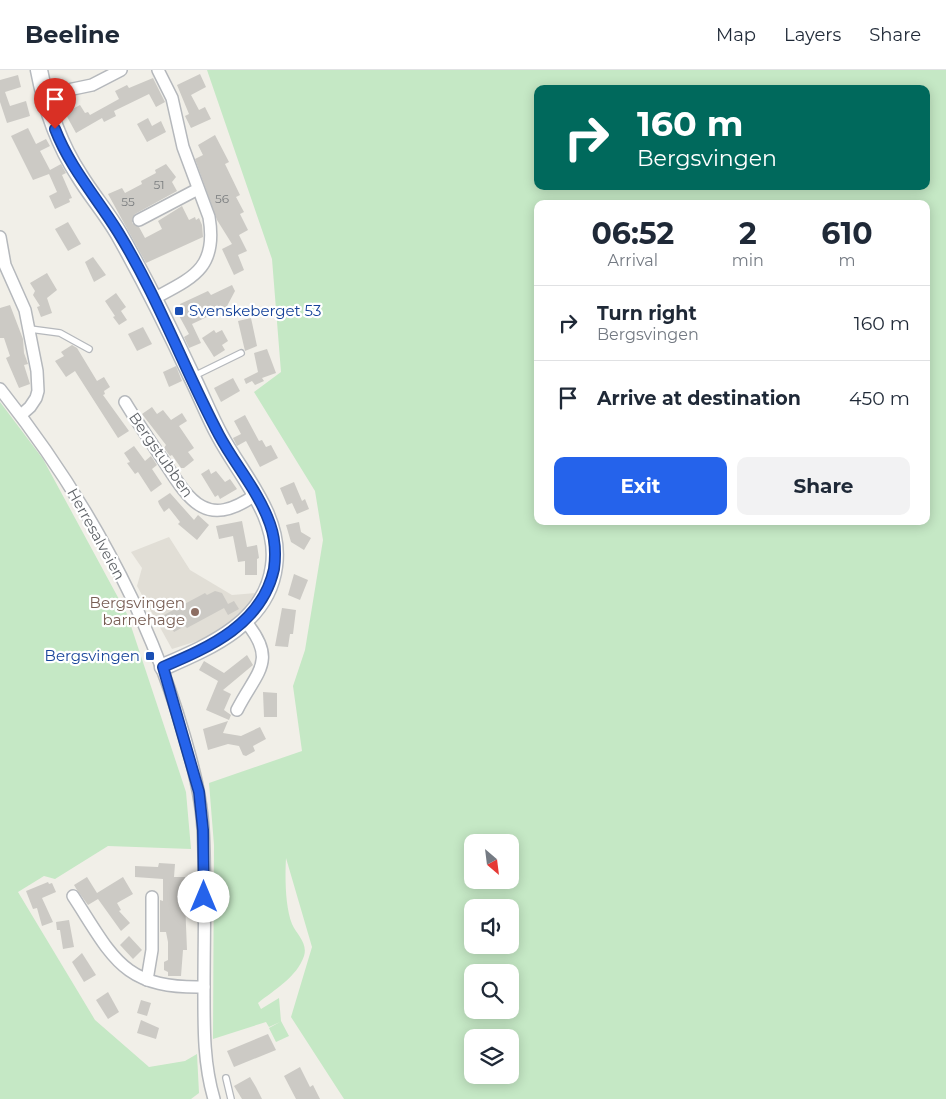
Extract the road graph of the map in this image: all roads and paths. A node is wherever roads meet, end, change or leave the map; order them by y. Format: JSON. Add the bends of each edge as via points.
{"nodes":[{"id":1,"x":39,"y":70,"type":"edge"},
{"id":2,"x":121,"y":70,"type":"edge"},
{"id":3,"x":158,"y":70,"type":"edge"},
{"id":4,"x":44,"y":95,"type":"junction"},
{"id":5,"x":198,"y":188,"type":"junction"},
{"id":6,"x":140,"y":220,"type":"dead end"},
{"id":7,"x":0,"y":237,"type":"edge"},
{"id":8,"x":153,"y":298,"type":"junction"},
{"id":9,"x":30,"y":329,"type":"junction"},
{"id":10,"x":89,"y":349,"type":"dead end"},
{"id":11,"x":241,"y":353,"type":"dead end"},
{"id":12,"x":192,"y":377,"type":"junction"},
{"id":13,"x":0,"y":389,"type":"edge"},
{"id":14,"x":124,"y":402,"type":"dead end"},
{"id":15,"x":20,"y":415,"type":"junction"},
{"id":16,"x":255,"y":494,"type":"junction"},
{"id":17,"x":245,"y":621,"type":"junction"},
{"id":18,"x":163,"y":667,"type":"junction"},
{"id":19,"x":237,"y":710,"type":"dead end"},
{"id":20,"x":73,"y":896,"type":"dead end"},
{"id":21,"x":152,"y":897,"type":"dead end"},
{"id":22,"x":147,"y":980,"type":"junction"},
{"id":23,"x":204,"y":987,"type":"junction"},
{"id":24,"x":226,"y":1078,"type":"dead end"},
{"id":25,"x":214,"y":1099,"type":"edge"},
{"id":26,"x":231,"y":1099,"type":"edge"}],
"edges":[{"from":1,"to":4,"type":"street"},
{"from":2,"to":4,"type":"street","via":[[92,85]]},
{"from":3,"to":5,"type":"street","via":[[172,98],[182,147]]},
{"from":4,"to":8,"type":"street","via":[[65,150],[119,233]]},
{"from":5,"to":6,"type":"street"},
{"from":5,"to":8,"type":"street","via":[[211,229],[204,264],[192,278]]},
{"from":7,"to":9,"type":"street","via":[[5,265],[22,301]]},
{"from":8,"to":12,"type":"street"},
{"from":9,"to":10,"type":"lane","via":[[60,333]]},
{"from":9,"to":15,"type":"street","via":[[38,392],[34,403]]},
{"from":11,"to":12,"type":"lane"},
{"from":12,"to":16,"type":"street","via":[[220,437]]},
{"from":13,"to":15,"type":"street","name":"Herresalveien"},
{"from":14,"to":16,"type":"street","name":"Bergstubben","via":[[184,492],[199,505],[224,511],[237,507]]},
{"from":15,"to":18,"type":"street","name":"Herresalveien","via":[[79,502],[134,603]]},
{"from":16,"to":17,"type":"street","via":[[271,525],[274,567],[262,600]]},
{"from":17,"to":18,"type":"street","via":[[222,638]]},
{"from":17,"to":19,"type":"street","via":[[261,642],[263,660]]},
{"from":18,"to":23,"type":"street","name":"Herresalveien","via":[[196,777],[202,818]]},
{"from":20,"to":22,"type":"street","via":[[112,956]]},
{"from":21,"to":22,"type":"street","via":[[152,950]]},
{"from":22,"to":23,"type":"street","via":[[168,987]]},
{"from":23,"to":25,"type":"street","name":"Herresalveien","via":[[204,1040]]},
{"from":24,"to":26,"type":"lane"}]}
